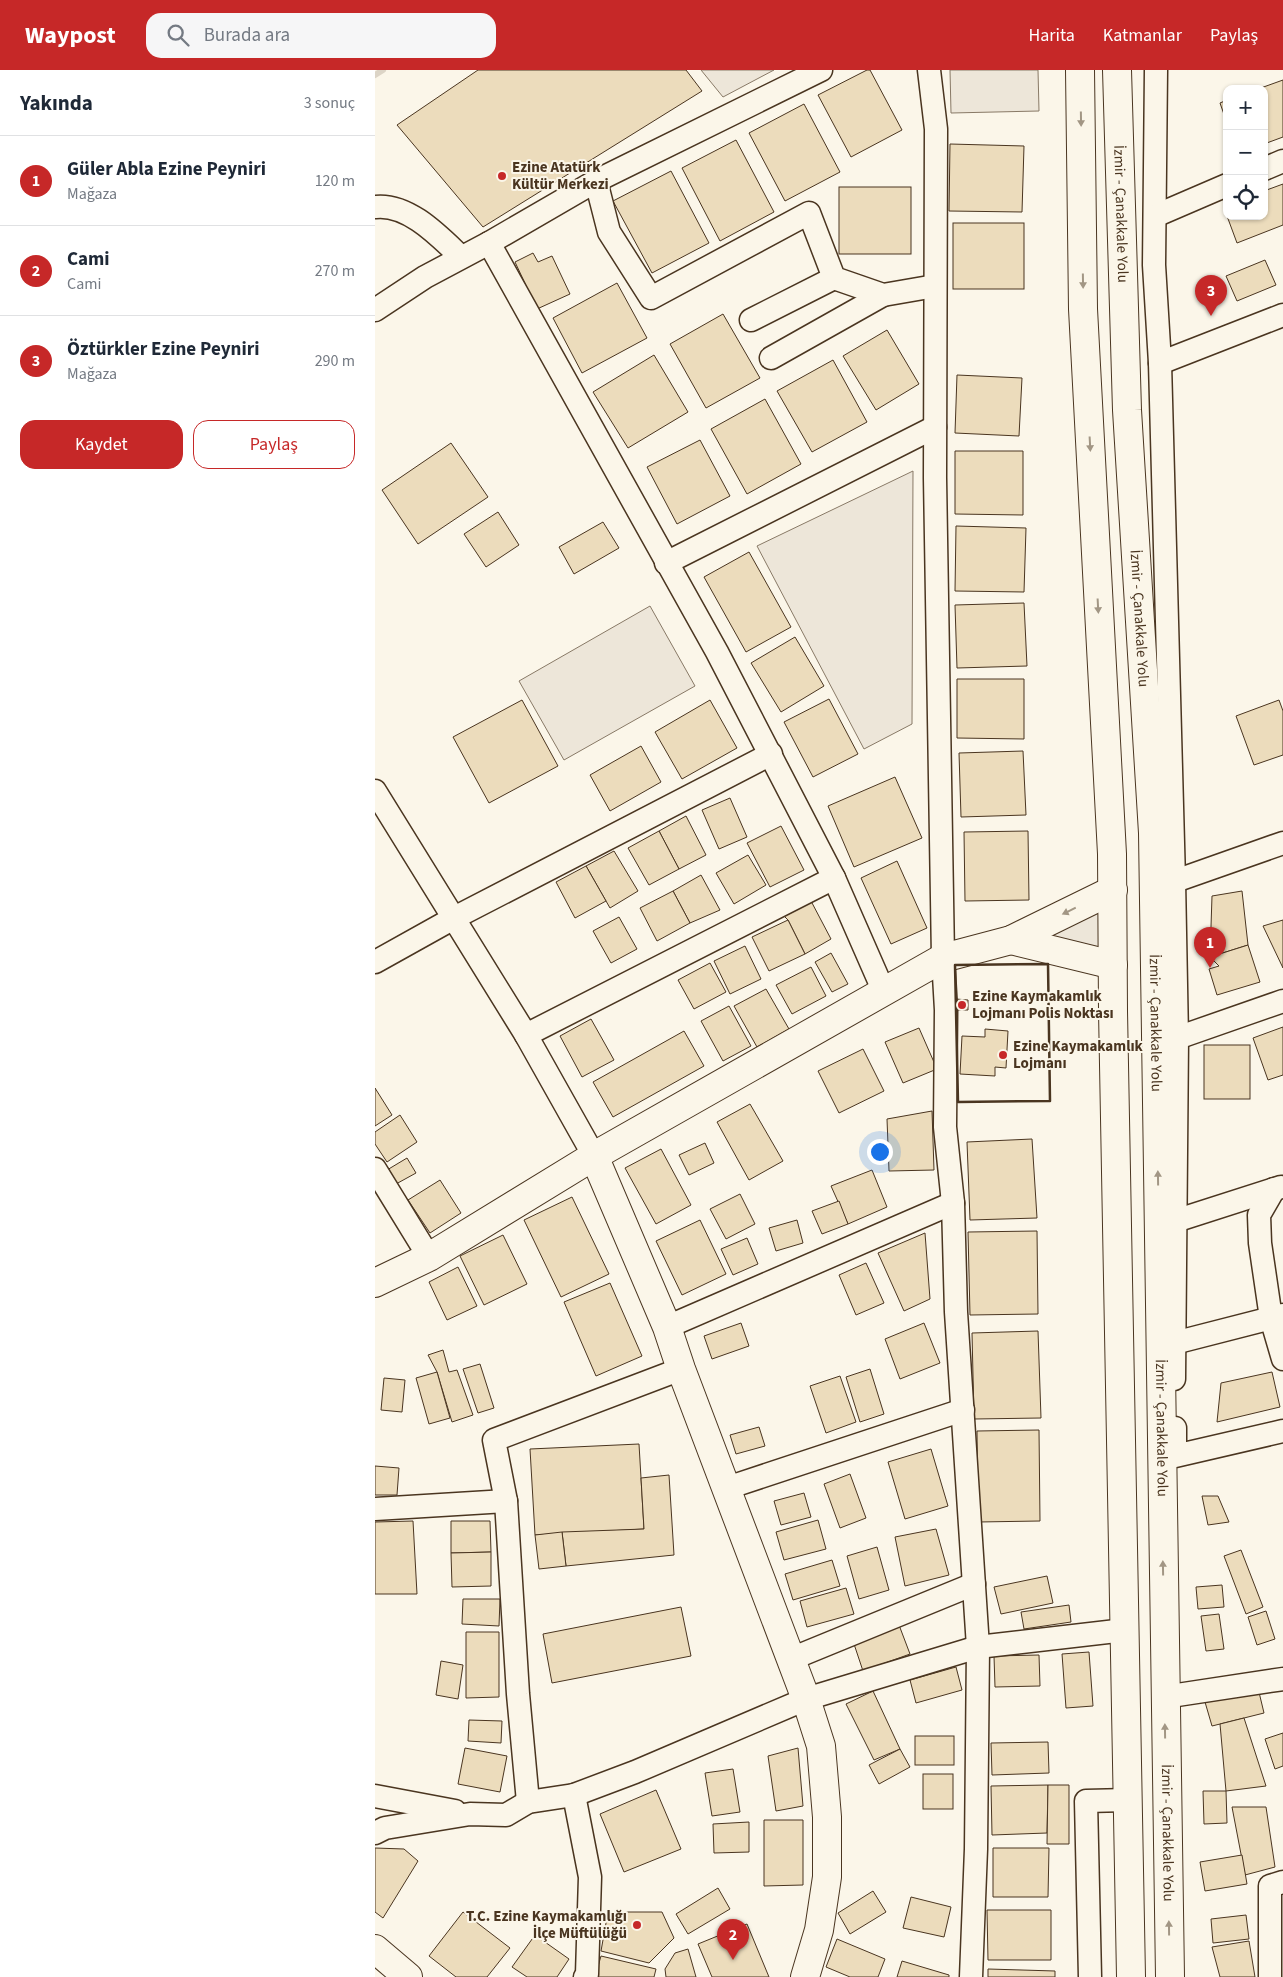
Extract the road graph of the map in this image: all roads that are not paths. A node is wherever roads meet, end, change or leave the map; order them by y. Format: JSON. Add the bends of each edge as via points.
{"nodes":[{"id":1,"x":821,"y":70,"type":"edge"},
{"id":2,"x":929,"y":70,"type":"edge"},
{"id":3,"x":1080,"y":70,"type":"edge"},
{"id":4,"x":1117,"y":70,"type":"edge"},
{"id":5,"x":1156,"y":70,"type":"edge"},
{"id":6,"x":1283,"y":160,"type":"edge"},
{"id":7,"x":1268,"y":167,"type":"edge"},
{"id":8,"x":596,"y":181,"type":"junction"},
{"id":9,"x":1223,"y":187,"type":"edge"},
{"id":10,"x":375,"y":207,"type":"edge"},
{"id":11,"x":1155,"y":216,"type":"junction"},
{"id":12,"x":489,"y":244,"type":"junction"},
{"id":13,"x":461,"y":257,"type":"junction"},
{"id":14,"x":834,"y":278,"type":"junction"},
{"id":15,"x":935,"y":286,"type":"junction"},
{"id":16,"x":883,"y":295,"type":"junction"},
{"id":17,"x":375,"y":310,"type":"edge"},
{"id":18,"x":1283,"y":315,"type":"edge"},
{"id":19,"x":751,"y":320,"type":"dead end"},
{"id":20,"x":771,"y":358,"type":"dead end"},
{"id":21,"x":1160,"y":363,"type":"junction"},
{"id":22,"x":935,"y":427,"type":"junction"},
{"id":23,"x":667,"y":563,"type":"junction"},
{"id":24,"x":771,"y":754,"type":"junction"},
{"id":25,"x":375,"y":791,"type":"edge"},
{"id":26,"x":1283,"y":843,"type":"edge"},
{"id":27,"x":834,"y":878,"type":"junction"},
{"id":28,"x":1164,"y":884,"type":"junction"},
{"id":29,"x":1113,"y":890,"type":"junction"},
{"id":30,"x":454,"y":918,"type":"junction"},
{"id":31,"x":1011,"y":940,"type":"junction"},
{"id":32,"x":943,"y":958,"type":"junction"},
{"id":33,"x":375,"y":962,"type":"edge"},
{"id":34,"x":1113,"y":965,"type":"junction"},
{"id":35,"x":884,"y":992,"type":"junction"},
{"id":36,"x":1283,"y":1000,"type":"edge"},
{"id":37,"x":526,"y":1035,"type":"junction"},
{"id":38,"x":1177,"y":1038,"type":"junction"},
{"id":39,"x":594,"y":1156,"type":"junction"},
{"id":40,"x":375,"y":1169,"type":"edge"},
{"id":41,"x":1278,"y":1188,"type":"edge"},
{"id":42,"x":953,"y":1203,"type":"junction"},
{"id":43,"x":1175,"y":1220,"type":"junction"},
{"id":44,"x":429,"y":1256,"type":"junction"},
{"id":45,"x":375,"y":1283,"type":"edge"},
{"id":46,"x":1277,"y":1316,"type":"edge"},
{"id":47,"x":667,"y":1327,"type":"junction"},
{"id":48,"x":1174,"y":1343,"type":"junction"},
{"id":49,"x":1283,"y":1358,"type":"edge"},
{"id":50,"x":681,"y":1369,"type":"junction"},
{"id":51,"x":963,"y":1410,"type":"junction"},
{"id":52,"x":1283,"y":1431,"type":"edge"},
{"id":53,"x":727,"y":1488,"type":"junction"},
{"id":54,"x":506,"y":1501,"type":"junction"},
{"id":55,"x":375,"y":1509,"type":"edge"},
{"id":56,"x":974,"y":1584,"type":"junction"},
{"id":57,"x":1125,"y":1630,"type":"junction"},
{"id":58,"x":978,"y":1647,"type":"junction"},
{"id":59,"x":791,"y":1659,"type":"junction"},
{"id":60,"x":1283,"y":1679,"type":"edge"},
{"id":61,"x":1164,"y":1697,"type":"junction"},
{"id":62,"x":806,"y":1699,"type":"junction"},
{"id":63,"x":574,"y":1795,"type":"junction"},
{"id":64,"x":375,"y":1796,"type":"edge"},
{"id":65,"x":1128,"y":1800,"type":"junction"},
{"id":66,"x":528,"y":1802,"type":"junction"},
{"id":67,"x":470,"y":1814,"type":"junction"},
{"id":68,"x":375,"y":1832,"type":"edge"},
{"id":69,"x":1283,"y":1882,"type":"edge"},
{"id":70,"x":375,"y":1949,"type":"edge"},
{"id":71,"x":375,"y":1971,"type":"edge"},
{"id":72,"x":382,"y":1977,"type":"edge"},
{"id":73,"x":409,"y":1977,"type":"edge"},
{"id":74,"x":585,"y":1977,"type":"edge"},
{"id":75,"x":805,"y":1977,"type":"edge"},
{"id":76,"x":971,"y":1977,"type":"edge"},
{"id":77,"x":1090,"y":1977,"type":"edge"},
{"id":78,"x":1131,"y":1977,"type":"edge"},
{"id":79,"x":1170,"y":1977,"type":"edge"},
{"id":80,"x":1270,"y":1977,"type":"edge"}],
"edges":[{"from":1,"to":8,"type":"street"},
{"from":2,"to":15,"type":"street","via":[[936,130]]},
{"from":3,"to":29,"type":"main road","one_way":true,"via":[[1083,309]]},
{"from":4,"to":28,"type":"main road","name":"İzmir - Çanakkale Yolu","via":[[1127,410],[1153,833]]},
{"from":5,"to":11,"type":"street"},
{"from":6,"to":7,"type":"street"},
{"from":8,"to":12,"type":"street"},
{"from":8,"to":14,"type":"street","via":[[609,232],[651,298],[809,213]]},
{"from":9,"to":11,"type":"street"},
{"from":10,"to":13,"type":"street","via":[[405,212]]},
{"from":11,"to":21,"type":"street","via":[[1154,265]]},
{"from":12,"to":13,"type":"street"},
{"from":12,"to":23,"type":"street"},
{"from":13,"to":17,"type":"street"},
{"from":14,"to":16,"type":"street"},
{"from":14,"to":19,"type":"street"},
{"from":15,"to":16,"type":"street"},
{"from":15,"to":22,"type":"street"},
{"from":16,"to":20,"type":"street"},
{"from":18,"to":21,"type":"street"},
{"from":21,"to":28,"type":"street"},
{"from":22,"to":23,"type":"street"},
{"from":22,"to":32,"type":"street"},
{"from":23,"to":24,"type":"street"},
{"from":24,"to":27,"type":"street"},
{"from":24,"to":30,"type":"street"},
{"from":25,"to":30,"type":"street"},
{"from":26,"to":28,"type":"street"},
{"from":27,"to":35,"type":"street"},
{"from":27,"to":37,"type":"street"},
{"from":28,"to":38,"type":"street"},
{"from":61,"to":28,"type":"main road","name":"İzmir - Çanakkale Yolu","one_way":true},
{"from":29,"to":31,"type":"main road","one_way":true},
{"from":29,"to":34,"type":"main road"},
{"from":30,"to":33,"type":"street"},
{"from":30,"to":37,"type":"street"},
{"from":31,"to":32,"type":"main road"},
{"from":31,"to":34,"type":"main road"},
{"from":32,"to":35,"type":"main road"},
{"from":32,"to":42,"type":"street","via":[[945,1127]]},
{"from":34,"to":57,"type":"main road"},
{"from":35,"to":39,"type":"main road"},
{"from":36,"to":38,"type":"street"},
{"from":37,"to":39,"type":"street"},
{"from":38,"to":43,"type":"street"},
{"from":39,"to":44,"type":"main road"},
{"from":39,"to":47,"type":"main road"},
{"from":40,"to":44,"type":"street"},
{"from":41,"to":43,"type":"street"},
{"from":41,"to":46,"type":"street","via":[[1259,1215],[1260,1242]]},
{"from":42,"to":47,"type":"street"},
{"from":42,"to":51,"type":"street"},
{"from":43,"to":48,"type":"street"},
{"from":44,"to":45,"type":"main road"},
{"from":46,"to":48,"type":"street"},
{"from":46,"to":49,"type":"street"},
{"from":47,"to":50,"type":"main road"},
{"from":48,"to":52,"type":"street","via":[[1175,1456]]},
{"from":50,"to":53,"type":"main road"},
{"from":50,"to":54,"type":"street","via":[[494,1440]]},
{"from":51,"to":53,"type":"street"},
{"from":51,"to":56,"type":"street"},
{"from":53,"to":59,"type":"main road"},
{"from":54,"to":55,"type":"street"},
{"from":54,"to":66,"type":"street"},
{"from":56,"to":58,"type":"street"},
{"from":56,"to":59,"type":"street"},
{"from":57,"to":58,"type":"street"},
{"from":57,"to":65,"type":"main road"},
{"from":58,"to":62,"type":"street"},
{"from":58,"to":76,"type":"street"},
{"from":59,"to":62,"type":"main road"},
{"from":60,"to":61,"type":"street"},
{"from":79,"to":61,"type":"main road","name":"İzmir - Çanakkale Yolu","one_way":true},
{"from":62,"to":63,"type":"street"},
{"from":62,"to":75,"type":"main road","via":[[821,1746],[827,1817],[827,1877],[819,1930]]},
{"from":63,"to":66,"type":"street"},
{"from":63,"to":74,"type":"street","via":[[590,1877]]},
{"from":64,"to":67,"type":"street"},
{"from":65,"to":77,"type":"street","via":[[1086,1801]]},
{"from":65,"to":78,"type":"main road"},
{"from":66,"to":67,"type":"street","via":[[506,1814]]},
{"from":67,"to":68,"type":"street"},
{"from":69,"to":80,"type":"street","via":[[1270,1886]]},
{"from":70,"to":73,"type":"main road"},
{"from":71,"to":72,"type":"main road"}]}
